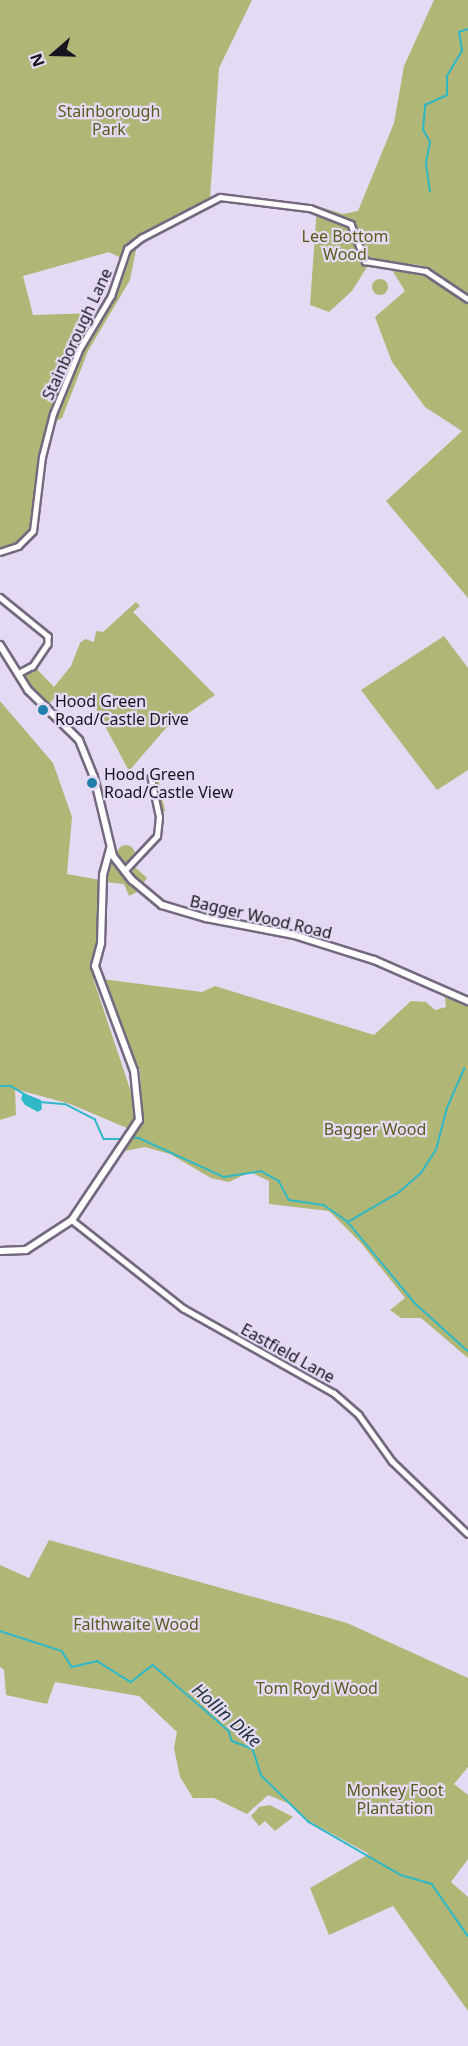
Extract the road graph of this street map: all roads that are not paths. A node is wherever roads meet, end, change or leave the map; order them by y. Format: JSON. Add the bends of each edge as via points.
{"nodes":[{"id":1,"x":468,"y":299,"type":"edge"},
{"id":2,"x":0,"y":552,"type":"edge"},
{"id":3,"x":0,"y":597,"type":"edge"},
{"id":4,"x":0,"y":645,"type":"edge"},
{"id":5,"x":18,"y":674,"type":"junction"},
{"id":6,"x":151,"y":778,"type":"dead end"},
{"id":7,"x":110,"y":848,"type":"junction"},
{"id":8,"x":124,"y":871,"type":"junction"},
{"id":9,"x":468,"y":1001,"type":"edge"},
{"id":10,"x":72,"y":1220,"type":"junction"},
{"id":11,"x":0,"y":1251,"type":"edge"},
{"id":12,"x":468,"y":1534,"type":"edge"}],
"edges":[{"from":1,"to":2,"type":"street","name":"Stainborough Lane","via":[[426,271],[364,261],[351,224],[310,208],[220,197],[141,238],[127,249],[111,296],[80,348],[53,414],[42,457],[33,531],[18,546]]},
{"from":3,"to":5,"type":"street","via":[[48,636],[48,644],[33,666]]},
{"from":4,"to":5,"type":"street"},
{"from":5,"to":7,"type":"street","via":[[28,690],[80,740],[94,777]]},
{"from":6,"to":8,"type":"street","via":[[159,817],[157,836]]},
{"from":7,"to":8,"type":"street","name":"Bagger Wood Road"},
{"from":7,"to":10,"type":"street","via":[[103,875],[101,943],[95,966],[134,1071],[139,1120]]},
{"from":8,"to":9,"type":"street","name":"Bagger Wood Road","via":[[171,909],[294,935],[374,960]]},
{"from":10,"to":11,"type":"street","via":[[26,1250]]},
{"from":10,"to":12,"type":"street","name":"Eastfield Lane","via":[[183,1308],[334,1393],[359,1415],[392,1461]]}]}
